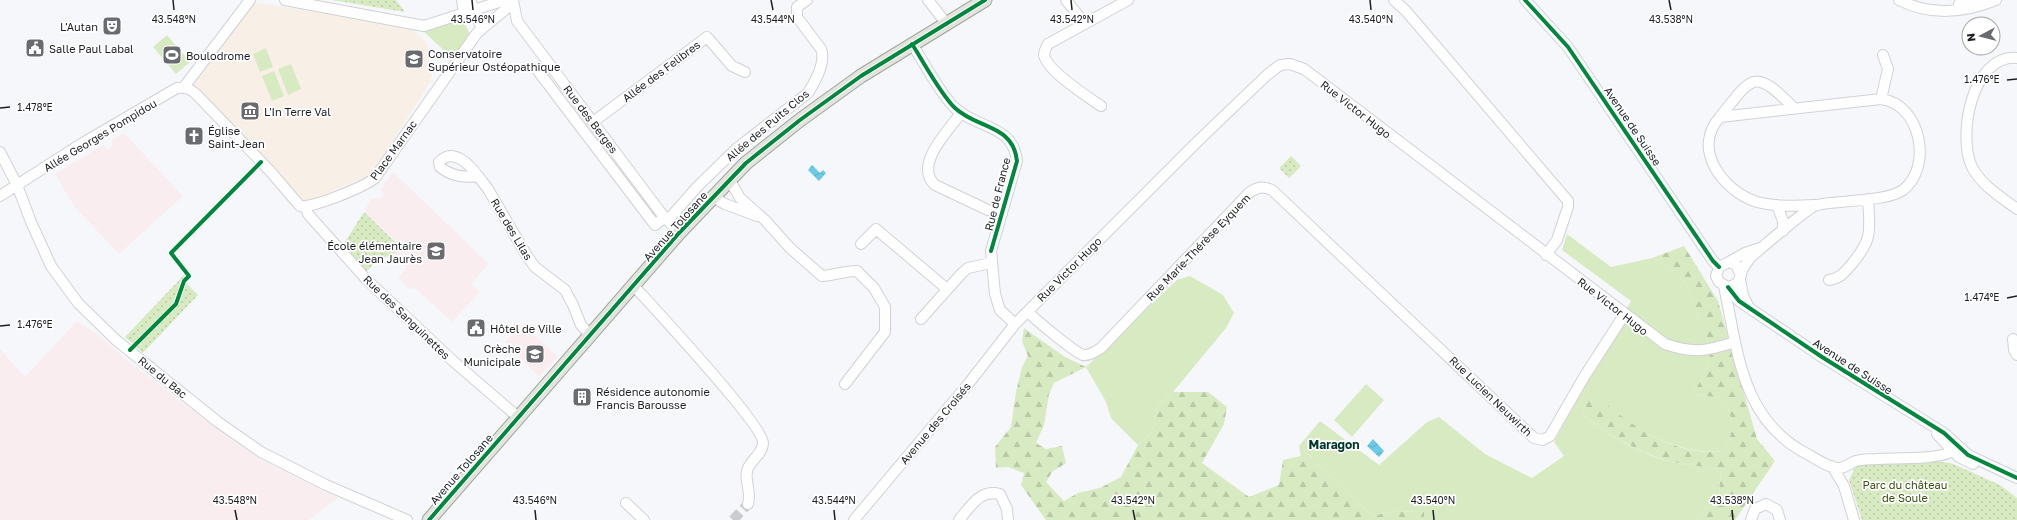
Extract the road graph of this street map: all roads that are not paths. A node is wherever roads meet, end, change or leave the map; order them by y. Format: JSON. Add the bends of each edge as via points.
{"nodes":[{"id":1,"x":250,"y":0,"type":"edge"},
{"id":2,"x":285,"y":0,"type":"edge"},
{"id":3,"x":462,"y":0,"type":"edge"},
{"id":4,"x":506,"y":0,"type":"edge"},
{"id":5,"x":513,"y":0,"type":"edge"},
{"id":6,"x":807,"y":0,"type":"edge"},
{"id":7,"x":928,"y":0,"type":"edge"},
{"id":8,"x":984,"y":0,"type":"edge"},
{"id":9,"x":1066,"y":0,"type":"edge"},
{"id":10,"x":1128,"y":0,"type":"edge"},
{"id":11,"x":1394,"y":0,"type":"edge"},
{"id":12,"x":1525,"y":0,"type":"edge"},
{"id":13,"x":1976,"y":0,"type":"edge"},
{"id":14,"x":1996,"y":0,"type":"edge"},
{"id":15,"x":1901,"y":1,"type":"edge"},
{"id":16,"x":472,"y":4,"type":"edge"},
{"id":17,"x":464,"y":13,"type":"junction"},
{"id":18,"x":494,"y":20,"type":"junction"},
{"id":19,"x":517,"y":21,"type":"junction"},
{"id":20,"x":946,"y":23,"type":"junction"},
{"id":21,"x":1085,"y":24,"type":"junction"},
{"id":22,"x":481,"y":27,"type":"junction"},
{"id":23,"x":912,"y":44,"type":"junction"},
{"id":24,"x":1883,"y":55,"type":"dead end"},
{"id":25,"x":2017,"y":58,"type":"edge"},
{"id":26,"x":538,"y":71,"type":"dead end"},
{"id":27,"x":745,"y":72,"type":"dead end"},
{"id":28,"x":184,"y":87,"type":"junction"},
{"id":29,"x":1880,"y":99,"type":"junction"},
{"id":30,"x":1101,"y":106,"type":"dead end"},
{"id":31,"x":1794,"y":108,"type":"junction"},
{"id":32,"x":961,"y":113,"type":"junction"},
{"id":33,"x":1720,"y":117,"type":"junction"},
{"id":34,"x":593,"y":122,"type":"junction"},
{"id":35,"x":0,"y":152,"type":"edge"},
{"id":36,"x":478,"y":176,"type":"dead end"},
{"id":37,"x":729,"y":179,"type":"junction"},
{"id":38,"x":17,"y":185,"type":"junction"},
{"id":39,"x":0,"y":196,"type":"edge"},
{"id":40,"x":713,"y":197,"type":"junction"},
{"id":41,"x":1868,"y":199,"type":"junction"},
{"id":42,"x":1777,"y":205,"type":"junction"},
{"id":43,"x":1815,"y":205,"type":"junction"},
{"id":44,"x":306,"y":207,"type":"junction"},
{"id":45,"x":2017,"y":209,"type":"edge"},
{"id":46,"x":1002,"y":214,"type":"junction"},
{"id":47,"x":666,"y":219,"type":"junction"},
{"id":48,"x":765,"y":220,"type":"junction"},
{"id":49,"x":1783,"y":231,"type":"junction"},
{"id":50,"x":679,"y":232,"type":"junction"},
{"id":51,"x":861,"y":244,"type":"dead end"},
{"id":52,"x":1762,"y":248,"type":"junction"},
{"id":53,"x":1546,"y":255,"type":"junction"},
{"id":54,"x":991,"y":263,"type":"junction"},
{"id":55,"x":1724,"y":264,"type":"junction"},
{"id":56,"x":1740,"y":276,"type":"junction"},
{"id":57,"x":1829,"y":280,"type":"dead end"},
{"id":58,"x":634,"y":286,"type":"junction"},
{"id":59,"x":1726,"y":286,"type":"junction"},
{"id":60,"x":947,"y":289,"type":"junction"},
{"id":61,"x":1749,"y":307,"type":"junction"},
{"id":62,"x":1028,"y":312,"type":"junction"},
{"id":63,"x":1624,"y":315,"type":"junction"},
{"id":64,"x":921,"y":319,"type":"dead end"},
{"id":65,"x":1015,"y":324,"type":"junction"},
{"id":66,"x":590,"y":335,"type":"junction"},
{"id":67,"x":2013,"y":339,"type":"dead end"},
{"id":68,"x":1735,"y":342,"type":"junction"},
{"id":69,"x":1437,"y":345,"type":"joint"},
{"id":70,"x":2017,"y":355,"type":"edge"},
{"id":71,"x":845,"y":384,"type":"dead end"},
{"id":72,"x":518,"y":417,"type":"junction"},
{"id":73,"x":1953,"y":446,"type":"junction"},
{"id":74,"x":1832,"y":466,"type":"junction"},
{"id":75,"x":2017,"y":478,"type":"edge"},
{"id":76,"x":2017,"y":485,"type":"edge"},
{"id":77,"x":626,"y":503,"type":"dead end"},
{"id":78,"x":748,"y":504,"type":"tunnel mouth"},
{"id":79,"x":408,"y":520,"type":"edge"},
{"id":80,"x":429,"y":520,"type":"edge"},
{"id":81,"x":644,"y":520,"type":"edge"},
{"id":82,"x":854,"y":520,"type":"edge"},
{"id":83,"x":959,"y":520,"type":"edge"},
{"id":84,"x":1008,"y":520,"type":"edge"},
{"id":85,"x":1751,"y":520,"type":"edge"},
{"id":86,"x":1780,"y":520,"type":"edge"},
{"id":87,"x":1854,"y":520,"type":"edge"}],
"edges":[{"from":1,"to":28,"type":"street"},
{"from":2,"to":17,"type":"street","via":[[424,26]]},
{"from":3,"to":17,"type":"street"},
{"from":4,"to":16,"type":"street"},
{"from":5,"to":18,"type":"street"},
{"from":5,"to":19,"type":"street"},
{"from":6,"to":47,"type":"street","name":"Allée des Puits Clos","via":[[797,7],[797,17],[823,54],[813,86],[808,93],[736,149]]},
{"from":7,"to":20,"type":"street"},
{"from":8,"to":20,"type":"main road","name":"Avenue Tolosane"},
{"from":9,"to":21,"type":"street"},
{"from":10,"to":21,"type":"street"},
{"from":11,"to":53,"type":"street","via":[[1412,17],[1568,201],[1557,240]]},
{"from":12,"to":55,"type":"street","name":"Avenue de Suisse","via":[[1568,47],[1713,261]]},
{"from":13,"to":15,"type":"street","via":[[1944,5]]},
{"from":14,"to":15,"type":"street","via":[[1980,7],[1958,11],[1919,8]]},
{"from":16,"to":17,"type":"street"},
{"from":16,"to":22,"type":"street"},
{"from":18,"to":19,"type":"street","via":[[504,18]]},
{"from":18,"to":22,"type":"street"},
{"from":19,"to":34,"type":"street","name":"Rue des Berges"},
{"from":20,"to":23,"type":"main road","name":"Avenue Tolosane"},
{"from":21,"to":30,"type":"street","via":[[1048,44],[1044,55],[1049,65],[1075,89]]},
{"from":22,"to":44,"type":"street","name":"Place Marnac","via":[[375,178]]},
{"from":23,"to":32,"type":"street","name":"Rue de France","via":[[949,102]]},
{"from":23,"to":37,"type":"main road","name":"Avenue Tolosane","via":[[861,76],[800,120],[763,148]]},
{"from":24,"to":29,"type":"street","via":[[1888,69]]},
{"from":25,"to":45,"type":"street","via":[[2001,60],[1985,72],[1976,90],[1967,122],[1966,137],[1969,160],[1975,172]]},
{"from":26,"to":47,"type":"street","name":"Rue des Berges","via":[[655,225]]},
{"from":27,"to":34,"type":"street","name":"Allée des Felibres","via":[[732,66],[707,37]]},
{"from":28,"to":38,"type":"street","name":"Allée Georges Pompidou","via":[[177,88],[127,117]]},
{"from":28,"to":44,"type":"street","via":[[197,95],[300,206]]},
{"from":29,"to":31,"type":"street"},
{"from":29,"to":41,"type":"street","via":[[1897,104],[1910,116],[1915,126],[1919,161],[1916,174],[1903,190],[1891,196]]},
{"from":31,"to":33,"type":"street"},
{"from":31,"to":33,"type":"street","via":[[1771,86],[1755,82],[1746,85]]},
{"from":32,"to":46,"type":"street","name":"Rue de France","via":[[1006,135],[1016,150],[1017,161]]},
{"from":32,"to":46,"type":"street","via":[[935,148],[927,168],[929,180],[988,210]]},
{"from":33,"to":42,"type":"street","via":[[1711,128],[1708,139],[1710,156],[1724,181],[1739,193],[1756,201]]},
{"from":34,"to":47,"type":"street","name":"Rue des Berges"},
{"from":35,"to":38,"type":"street","name":"Rue du Bac"},
{"from":36,"to":66,"type":"street","name":"Rue des Lilas","via":[[534,267],[565,290],[581,325]]},
{"from":37,"to":40,"type":"main road","name":"Avenue Tolosane"},
{"from":37,"to":48,"type":"street","via":[[740,198]]},
{"from":38,"to":39,"type":"street","name":"Allée Georges Pompidou"},
{"from":38,"to":79,"type":"street","name":"Rue du Bac","via":[[51,266],[78,303],[116,340],[218,422],[261,452],[326,486]]},
{"from":40,"to":48,"type":"street"},
{"from":40,"to":50,"type":"main road","name":"Avenue Tolosane"},
{"from":41,"to":43,"type":"street"},
{"from":41,"to":57,"type":"street","via":[[1870,229],[1865,247],[1840,277]]},
{"from":42,"to":43,"type":"street"},
{"from":42,"to":49,"type":"street","via":[[1783,221]]},
{"from":43,"to":49,"type":"street"},
{"from":44,"to":72,"type":"street","name":"Rue des Sanguinettes","via":[[308,214],[366,279]]},
{"from":46,"to":54,"type":"street","name":"Rue de France","via":[[991,251]]},
{"from":47,"to":50,"type":"street","name":"Rue des Berges"},
{"from":48,"to":71,"type":"street","via":[[790,248],[822,276],[839,275],[848,271],[857,272],[874,288],[886,306],[885,332]]},
{"from":49,"to":52,"type":"street"},
{"from":50,"to":58,"type":"main road","name":"Avenue Tolosane"},
{"from":51,"to":60,"type":"street","via":[[876,229]]},
{"from":52,"to":55,"type":"street"},
{"from":52,"to":56,"type":"street","via":[[1750,258]]},
{"from":53,"to":62,"type":"street","name":"Rue Victor Hugo","via":[[1304,69],[1290,64],[1280,64],[1200,138]]},
{"from":53,"to":63,"type":"street","name":"Rue Victor Hugo"},
{"from":54,"to":60,"type":"street","via":[[968,268]]},
{"from":54,"to":65,"type":"street","name":"Rue de France","via":[[1000,310]]},
{"from":55,"to":56,"type":"street","name":"Avenue de Suisse","via":[[1736,265]]},
{"from":55,"to":59,"type":"street","name":"Avenue de Suisse","via":[[1716,276],[1719,282]]},
{"from":56,"to":59,"type":"street","via":[[1737,284]]},
{"from":56,"to":61,"type":"street","via":[[1743,295]]},
{"from":58,"to":66,"type":"main road","name":"Avenue Tolosane"},
{"from":58,"to":78,"type":"street","via":[[757,428],[763,442],[761,450],[748,468],[746,477],[751,494]]},
{"from":59,"to":61,"type":"street","name":"Avenue de Suisse","via":[[1739,301]]},
{"from":59,"to":68,"type":"street"},
{"from":60,"to":64,"type":"street"},
{"from":61,"to":73,"type":"street","name":"Avenue de Suisse","via":[[1822,358],[1913,415]]},
{"from":62,"to":65,"type":"street","name":"Rue Victor Hugo"},
{"from":62,"to":69,"type":"street","name":"Rue Marie-Thérèse Eyquem","via":[[1083,355],[1091,354],[1101,348],[1249,193],[1256,188],[1264,187],[1272,190]]},
{"from":63,"to":68,"type":"street","name":"Rue Victor Hugo","via":[[1655,338],[1679,349],[1709,350]]},
{"from":63,"to":69,"type":"street","name":"Rue Lucien Neuwirth","via":[[1550,436],[1543,440],[1534,438]]},
{"from":65,"to":82,"type":"street","name":"Avenue des Croisés"},
{"from":66,"to":72,"type":"main road","name":"Avenue Tolosane"},
{"from":67,"to":70,"type":"street"},
{"from":68,"to":74,"type":"street","via":[[1750,392],[1769,425],[1780,438]]},
{"from":72,"to":80,"type":"main road","name":"Avenue Tolosane"},
{"from":73,"to":74,"type":"street","via":[[1940,456],[1856,461],[1843,468]]},
{"from":73,"to":75,"type":"street","name":"Avenue de Suisse"},
{"from":73,"to":76,"type":"street","name":"Avenue de Suisse","via":[[1965,461]]},
{"from":74,"to":87,"type":"street","via":[[1844,486]]},
{"from":77,"to":81,"type":"street"},
{"from":83,"to":84,"type":"street","via":[[979,496],[991,492],[1000,494],[1007,509]]},
{"from":85,"to":86,"type":"street","via":[[1754,509],[1766,504],[1777,510]]}]}
